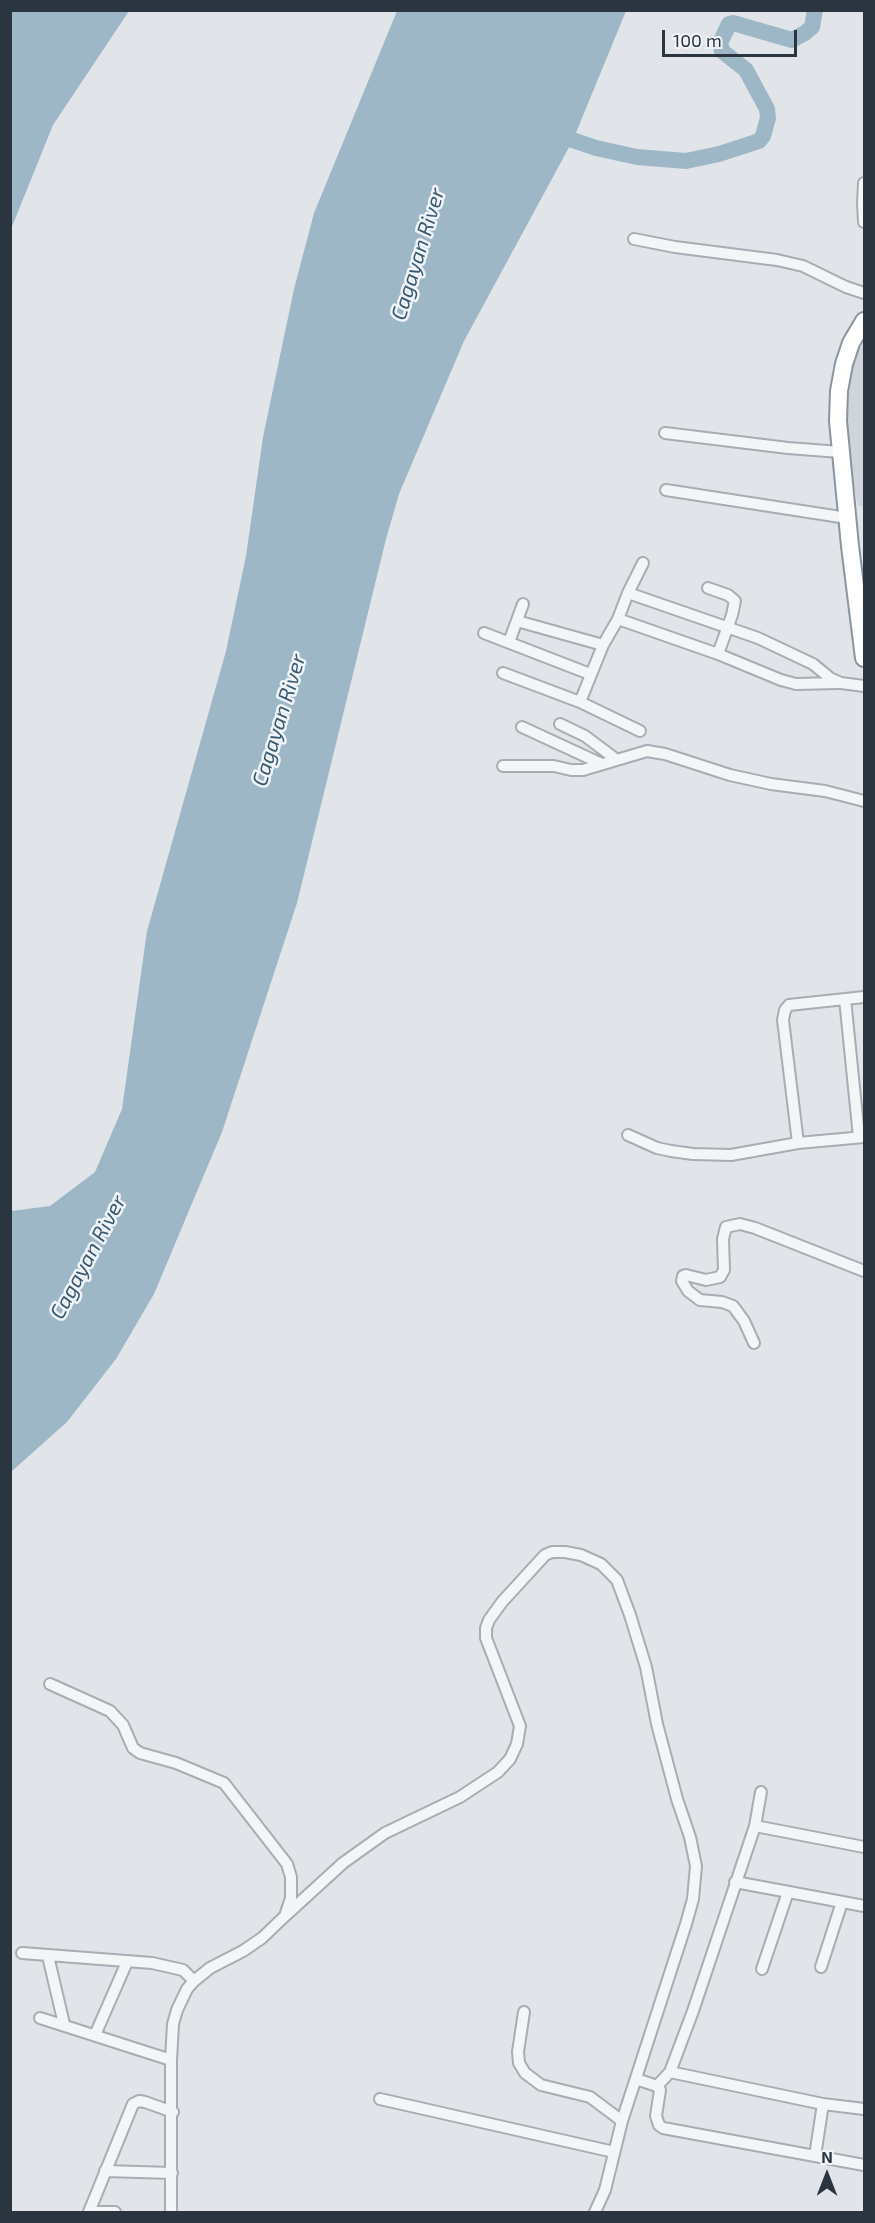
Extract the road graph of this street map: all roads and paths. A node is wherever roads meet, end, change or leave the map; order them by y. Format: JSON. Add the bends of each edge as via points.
{"nodes":[{"id":1,"x":864,"y":183,"type":"edge"},
{"id":2,"x":864,"y":222,"type":"edge"},
{"id":3,"x":634,"y":239,"type":"dead end"},
{"id":4,"x":864,"y":293,"type":"edge"},
{"id":5,"x":864,"y":321,"type":"edge"},
{"id":6,"x":665,"y":433,"type":"dead end"},
{"id":7,"x":840,"y":452,"type":"junction"},
{"id":8,"x":666,"y":490,"type":"dead end"},
{"id":9,"x":847,"y":518,"type":"junction"},
{"id":10,"x":644,"y":563,"type":"dead end"},
{"id":11,"x":708,"y":588,"type":"dead end"},
{"id":12,"x":628,"y":593,"type":"junction"},
{"id":13,"x":523,"y":604,"type":"dead end"},
{"id":14,"x":618,"y":619,"type":"junction"},
{"id":15,"x":517,"y":621,"type":"junction"},
{"id":16,"x":727,"y":628,"type":"junction"},
{"id":17,"x":484,"y":633,"type":"dead end"},
{"id":18,"x":509,"y":642,"type":"junction"},
{"id":19,"x":603,"y":645,"type":"junction"},
{"id":20,"x":718,"y":654,"type":"junction"},
{"id":21,"x":864,"y":658,"type":"edge"},
{"id":22,"x":503,"y":673,"type":"dead end"},
{"id":23,"x":590,"y":674,"type":"junction"},
{"id":24,"x":841,"y":683,"type":"junction"},
{"id":25,"x":864,"y":686,"type":"edge"},
{"id":26,"x":580,"y":702,"type":"junction"},
{"id":27,"x":560,"y":724,"type":"dead end"},
{"id":28,"x":522,"y":728,"type":"dead end"},
{"id":29,"x":640,"y":731,"type":"dead end"},
{"id":30,"x":617,"y":760,"type":"junction"},
{"id":31,"x":602,"y":764,"type":"junction"},
{"id":32,"x":503,"y":766,"type":"dead end"},
{"id":33,"x":864,"y":801,"type":"edge"},
{"id":34,"x":864,"y":997,"type":"edge"},
{"id":35,"x":845,"y":999,"type":"junction"},
{"id":36,"x":628,"y":1135,"type":"dead end"},
{"id":37,"x":862,"y":1137,"type":"edge"},
{"id":38,"x":798,"y":1143,"type":"junction"},
{"id":39,"x":864,"y":1271,"type":"edge"},
{"id":40,"x":754,"y":1343,"type":"dead end"},
{"id":41,"x":50,"y":1684,"type":"dead end"},
{"id":42,"x":761,"y":1792,"type":"dead end"},
{"id":43,"x":755,"y":1826,"type":"junction"},
{"id":44,"x":864,"y":1847,"type":"edge"},
{"id":45,"x":735,"y":1882,"type":"junction"},
{"id":46,"x":788,"y":1892,"type":"junction"},
{"id":47,"x":842,"y":1902,"type":"junction"},
{"id":48,"x":864,"y":1906,"type":"edge"},
{"id":49,"x":285,"y":1916,"type":"junction"},
{"id":50,"x":22,"y":1953,"type":"dead end"},
{"id":51,"x":48,"y":1956,"type":"junction"},
{"id":52,"x":127,"y":1962,"type":"junction"},
{"id":53,"x":821,"y":1967,"type":"dead end"},
{"id":54,"x":762,"y":1969,"type":"dead end"},
{"id":55,"x":194,"y":1981,"type":"junction"},
{"id":56,"x":524,"y":2012,"type":"dead end"},
{"id":57,"x":40,"y":2018,"type":"dead end"},
{"id":58,"x":64,"y":2024,"type":"junction"},
{"id":59,"x":95,"y":2035,"type":"junction"},
{"id":60,"x":171,"y":2060,"type":"junction"},
{"id":61,"x":670,"y":2072,"type":"junction"},
{"id":62,"x":636,"y":2079,"type":"junction"},
{"id":63,"x":657,"y":2086,"type":"junction"},
{"id":64,"x":380,"y":2099,"type":"dead end"},
{"id":65,"x":823,"y":2104,"type":"junction"},
{"id":66,"x":864,"y":2109,"type":"edge"},
{"id":67,"x":173,"y":2112,"type":"junction"},
{"id":68,"x":622,"y":2121,"type":"junction"},
{"id":69,"x":614,"y":2152,"type":"junction"},
{"id":70,"x":815,"y":2156,"type":"junction"},
{"id":71,"x":864,"y":2165,"type":"edge"},
{"id":72,"x":105,"y":2171,"type":"junction"},
{"id":73,"x":172,"y":2173,"type":"junction"},
{"id":74,"x":89,"y":2212,"type":"edge"},
{"id":75,"x":115,"y":2212,"type":"edge"},
{"id":76,"x":171,"y":2212,"type":"edge"},
{"id":77,"x":595,"y":2212,"type":"edge"}],
"edges":[{"from":1,"to":2,"type":"street"},
{"from":3,"to":4,"type":"street","via":[[803,266]]},
{"from":5,"to":7,"type":"highway","via":[[851,343],[839,391]]},
{"from":6,"to":7,"type":"street"},
{"from":7,"to":9,"type":"highway"},
{"from":8,"to":9,"type":"street"},
{"from":9,"to":21,"type":"highway"},
{"from":10,"to":12,"type":"street"},
{"from":11,"to":16,"type":"street","via":[[735,601]]},
{"from":12,"to":14,"type":"street"},
{"from":12,"to":16,"type":"street"},
{"from":13,"to":15,"type":"street"},
{"from":14,"to":19,"type":"street"},
{"from":14,"to":20,"type":"street"},
{"from":15,"to":18,"type":"street"},
{"from":15,"to":19,"type":"street"},
{"from":16,"to":20,"type":"street"},
{"from":16,"to":24,"type":"street","via":[[813,664]]},
{"from":17,"to":18,"type":"street"},
{"from":18,"to":23,"type":"street"},
{"from":19,"to":23,"type":"street"},
{"from":20,"to":24,"type":"street","via":[[796,684]]},
{"from":22,"to":26,"type":"street"},
{"from":23,"to":26,"type":"street"},
{"from":24,"to":25,"type":"street"},
{"from":26,"to":29,"type":"street"},
{"from":27,"to":30,"type":"street","via":[[585,736]]},
{"from":28,"to":31,"type":"street"},
{"from":30,"to":31,"type":"street"},
{"from":30,"to":33,"type":"street","via":[[647,751],[730,775]]},
{"from":31,"to":32,"type":"street","via":[[583,770]]},
{"from":34,"to":35,"type":"street"},
{"from":35,"to":37,"type":"street"},
{"from":35,"to":38,"type":"street","via":[[789,1005],[784,1013]]},
{"from":36,"to":38,"type":"street","via":[[657,1148],[693,1154],[731,1155]]},
{"from":37,"to":38,"type":"street"},
{"from":39,"to":40,"type":"street","via":[[755,1228],[740,1224],[726,1227],[724,1270],[720,1277],[706,1280],[686,1275],[682,1281],[700,1300],[733,1306]]},
{"from":41,"to":49,"type":"street","via":[[110,1711],[123,1725],[133,1748],[140,1752],[224,1783],[287,1864],[291,1898]]},
{"from":42,"to":43,"type":"street"},
{"from":43,"to":44,"type":"street"},
{"from":43,"to":45,"type":"street"},
{"from":45,"to":46,"type":"street"},
{"from":45,"to":61,"type":"street"},
{"from":46,"to":47,"type":"street"},
{"from":46,"to":54,"type":"street"},
{"from":47,"to":48,"type":"street"},
{"from":47,"to":53,"type":"street"},
{"from":49,"to":55,"type":"street","via":[[262,1938]]},
{"from":49,"to":62,"type":"street","via":[[343,1863],[385,1833],[460,1797],[498,1772],[517,1744],[520,1726],[486,1638],[489,1620],[545,1555],[565,1552],[602,1564],[617,1580],[630,1615],[696,1866],[686,1924]]},
{"from":50,"to":51,"type":"street"},
{"from":51,"to":52,"type":"street"},
{"from":51,"to":58,"type":"street"},
{"from":52,"to":55,"type":"street","via":[[171,1966],[183,1970]]},
{"from":52,"to":59,"type":"street"},
{"from":55,"to":60,"type":"street","via":[[177,2010]]},
{"from":56,"to":68,"type":"street","via":[[518,2052],[525,2073],[541,2085],[590,2097]]},
{"from":57,"to":58,"type":"street"},
{"from":58,"to":59,"type":"street"},
{"from":59,"to":60,"type":"street"},
{"from":60,"to":67,"type":"street"},
{"from":61,"to":63,"type":"street"},
{"from":61,"to":65,"type":"street"},
{"from":62,"to":63,"type":"street"},
{"from":62,"to":68,"type":"street"},
{"from":63,"to":70,"type":"street","via":[[661,2094],[656,2116],[663,2128]]},
{"from":64,"to":69,"type":"street"},
{"from":65,"to":66,"type":"street"},
{"from":65,"to":70,"type":"street"},
{"from":67,"to":72,"type":"street","via":[[146,2102],[132,2104]]},
{"from":67,"to":73,"type":"street"},
{"from":68,"to":69,"type":"street","via":[[623,2117]]},
{"from":69,"to":77,"type":"street"},
{"from":70,"to":71,"type":"street"},
{"from":72,"to":73,"type":"street"},
{"from":72,"to":74,"type":"street"},
{"from":73,"to":76,"type":"street"},
{"from":74,"to":75,"type":"street"}]}
